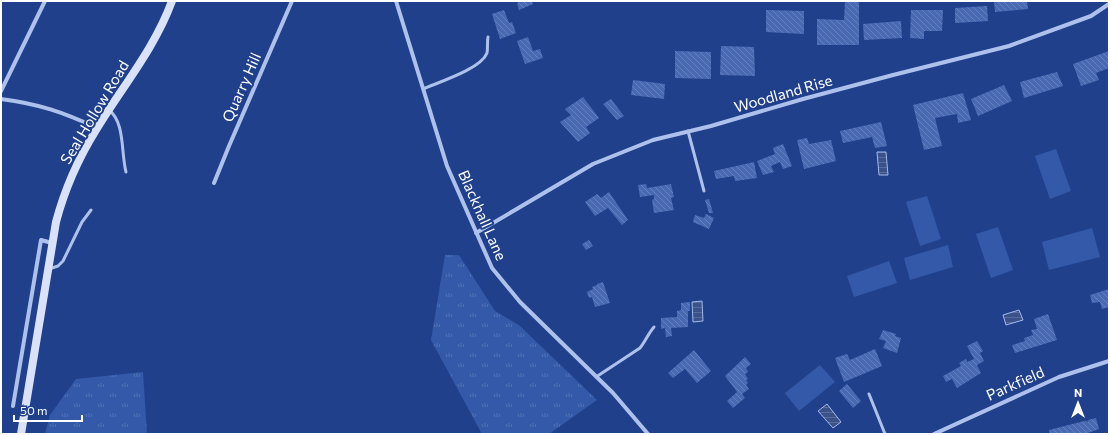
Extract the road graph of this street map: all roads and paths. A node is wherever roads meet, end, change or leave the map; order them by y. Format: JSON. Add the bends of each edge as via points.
{"nodes":[{"id":1,"x":45,"y":1,"type":"edge"},
{"id":2,"x":172,"y":1,"type":"edge"},
{"id":3,"x":292,"y":1,"type":"edge"},
{"id":4,"x":396,"y":1,"type":"edge"},
{"id":5,"x":1109,"y":4,"type":"edge"},
{"id":6,"x":488,"y":37,"type":"dead end"},
{"id":7,"x":423,"y":89,"type":"junction"},
{"id":8,"x":1,"y":91,"type":"edge"},
{"id":9,"x":1,"y":99,"type":"edge"},
{"id":10,"x":110,"y":110,"type":"junction"},
{"id":11,"x":97,"y":128,"type":"junction"},
{"id":12,"x":688,"y":131,"type":"junction"},
{"id":13,"x":126,"y":172,"type":"dead end"},
{"id":14,"x":214,"y":183,"type":"dead end"},
{"id":15,"x":704,"y":191,"type":"dead end"},
{"id":16,"x":90,"y":210,"type":"dead end"},
{"id":17,"x":476,"y":233,"type":"junction"},
{"id":18,"x":53,"y":243,"type":"junction"},
{"id":19,"x":49,"y":269,"type":"junction"},
{"id":20,"x":654,"y":327,"type":"dead end"},
{"id":21,"x":26,"y":330,"type":"junction"},
{"id":22,"x":38,"y":331,"type":"junction"},
{"id":23,"x":1109,"y":361,"type":"edge"},
{"id":24,"x":596,"y":377,"type":"junction"},
{"id":25,"x":869,"y":394,"type":"dead end"},
{"id":26,"x":13,"y":406,"type":"dead end"},
{"id":27,"x":21,"y":434,"type":"edge"},
{"id":28,"x":648,"y":434,"type":"edge"},
{"id":29,"x":885,"y":434,"type":"edge"},
{"id":30,"x":934,"y":434,"type":"edge"}],
"edges":[{"from":1,"to":8,"type":"street"},
{"from":2,"to":10,"type":"main road","name":"Seal Hollow Road","via":[[158,33]]},
{"from":3,"to":14,"type":"street","name":"Quarry Hill"},
{"from":4,"to":7,"type":"street","name":"Blackhall Lane"},
{"from":5,"to":12,"type":"street","name":"Woodland Rise","via":[[1091,16],[1009,46]]},
{"from":6,"to":7,"type":"lane","via":[[487,52],[483,60]]},
{"from":7,"to":17,"type":"street","name":"Blackhall Lane","via":[[447,166]]},
{"from":9,"to":11,"type":"street","via":[[39,105]]},
{"from":10,"to":11,"type":"main road","name":"Seal Hollow Road"},
{"from":10,"to":13,"type":"lane","via":[[121,132]]},
{"from":11,"to":18,"type":"main road","name":"Seal Hollow Road","via":[[65,191]]},
{"from":12,"to":15,"type":"lane"},
{"from":12,"to":17,"type":"street","name":"Woodland Rise","via":[[653,140],[593,164]]},
{"from":16,"to":19,"type":"lane","via":[[63,261]]},
{"from":17,"to":24,"type":"street","name":"Blackhall Lane","via":[[492,268],[520,302]]},
{"from":18,"to":19,"type":"main road","name":"Seal Hollow Road"},
{"from":18,"to":21,"type":"street","via":[[41,240]]},
{"from":19,"to":22,"type":"main road","name":"Seal Hollow Road"},
{"from":20,"to":24,"type":"lane","via":[[640,348]]},
{"from":21,"to":22,"type":"street"},
{"from":21,"to":26,"type":"street"},
{"from":22,"to":27,"type":"main road","name":"Seal Hollow Road"},
{"from":23,"to":30,"type":"street","name":"Parkfield","via":[[1059,377]]},
{"from":24,"to":28,"type":"street","name":"Blackhall Lane"},
{"from":25,"to":29,"type":"lane"}]}
